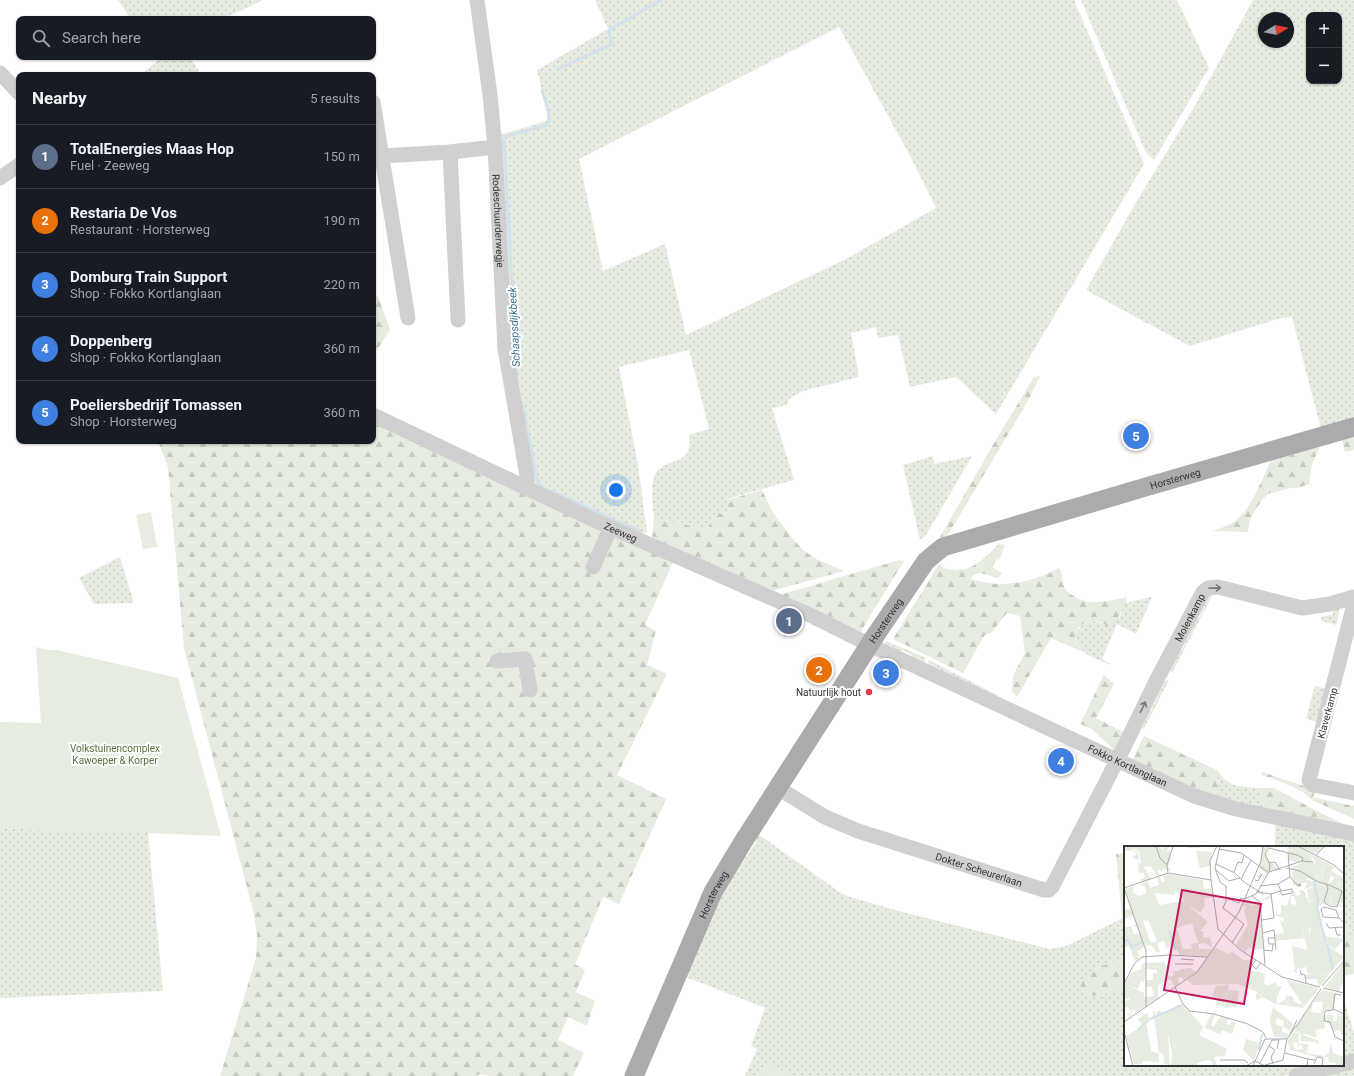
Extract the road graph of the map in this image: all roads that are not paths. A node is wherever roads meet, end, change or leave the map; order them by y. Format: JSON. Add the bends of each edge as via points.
{"nodes":[{"id":1,"x":477,"y":0,"type":"edge"},
{"id":2,"x":0,"y":73,"type":"edge"},
{"id":3,"x":16,"y":89,"type":"edge"},
{"id":4,"x":376,"y":120,"type":"edge"},
{"id":5,"x":495,"y":147,"type":"junction"},
{"id":6,"x":450,"y":152,"type":"junction"},
{"id":7,"x":382,"y":156,"type":"junction"},
{"id":8,"x":16,"y":167,"type":"edge"},
{"id":9,"x":0,"y":178,"type":"edge"},
{"id":10,"x":408,"y":318,"type":"dead end"},
{"id":11,"x":458,"y":320,"type":"dead end"},
{"id":12,"x":376,"y":416,"type":"edge"},
{"id":13,"x":1354,"y":427,"type":"edge"},
{"id":14,"x":527,"y":488,"type":"junction"},
{"id":15,"x":611,"y":527,"type":"junction"},
{"id":16,"x":593,"y":567,"type":"dead end"},
{"id":17,"x":1352,"y":597,"type":"edge"},
{"id":18,"x":869,"y":645,"type":"junction"},
{"id":19,"x":497,"y":661,"type":"dead end"},
{"id":20,"x":530,"y":690,"type":"dead end"},
{"id":21,"x":1116,"y":761,"type":"junction"},
{"id":22,"x":778,"y":788,"type":"junction"},
{"id":23,"x":1354,"y":794,"type":"edge"},
{"id":24,"x":1354,"y":834,"type":"edge"},
{"id":25,"x":1354,"y":1061,"type":"edge"},
{"id":26,"x":1344,"y":1064,"type":"edge"},
{"id":27,"x":1335,"y":1066,"type":"edge"},
{"id":28,"x":634,"y":1076,"type":"edge"},
{"id":29,"x":1296,"y":1076,"type":"edge"}],
"edges":[{"from":1,"to":5,"type":"street","name":"Rodeschuurderwegje"},
{"from":2,"to":3,"type":"street"},
{"from":4,"to":7,"type":"street"},
{"from":5,"to":6,"type":"street"},
{"from":5,"to":14,"type":"street","name":"Rodeschuurderwegje","via":[[505,349]]},
{"from":6,"to":7,"type":"street"},
{"from":6,"to":11,"type":"street"},
{"from":7,"to":10,"type":"street"},
{"from":8,"to":9,"type":"street"},
{"from":12,"to":14,"type":"street","name":"Zeeweg"},
{"from":13,"to":18,"type":"main road","name":"Horsterweg","via":[[944,547],[926,561]]},
{"from":14,"to":15,"type":"street","name":"Zeeweg"},
{"from":15,"to":16,"type":"street"},
{"from":15,"to":18,"type":"street","name":"Zeeweg","via":[[810,615]]},
{"from":21,"to":17,"type":"street","name":"Molenkamp","one_way":true,"via":[[1156,680],[1203,592],[1208,588],[1218,586],[1302,608],[1330,604]]},
{"from":17,"to":23,"type":"street","name":"Klaverkamp","via":[[1353,608],[1309,780],[1313,785]]},
{"from":18,"to":21,"type":"street","name":"Fokko Kortlanglaan"},
{"from":18,"to":22,"type":"main road","name":"Horsterweg"},
{"from":19,"to":20,"type":"street","via":[[526,659]]},
{"from":21,"to":22,"type":"street","name":"Dokter Scheurerlaan","via":[[1052,887],[1048,890],[858,831],[825,817]]},
{"from":21,"to":24,"type":"street","name":"Fokko Kortlanglaan","via":[[1194,796],[1236,809]]},
{"from":22,"to":28,"type":"main road","name":"Horsterweg","via":[[713,892]]},
{"from":25,"to":26,"type":"street"},
{"from":27,"to":29,"type":"street"}]}
